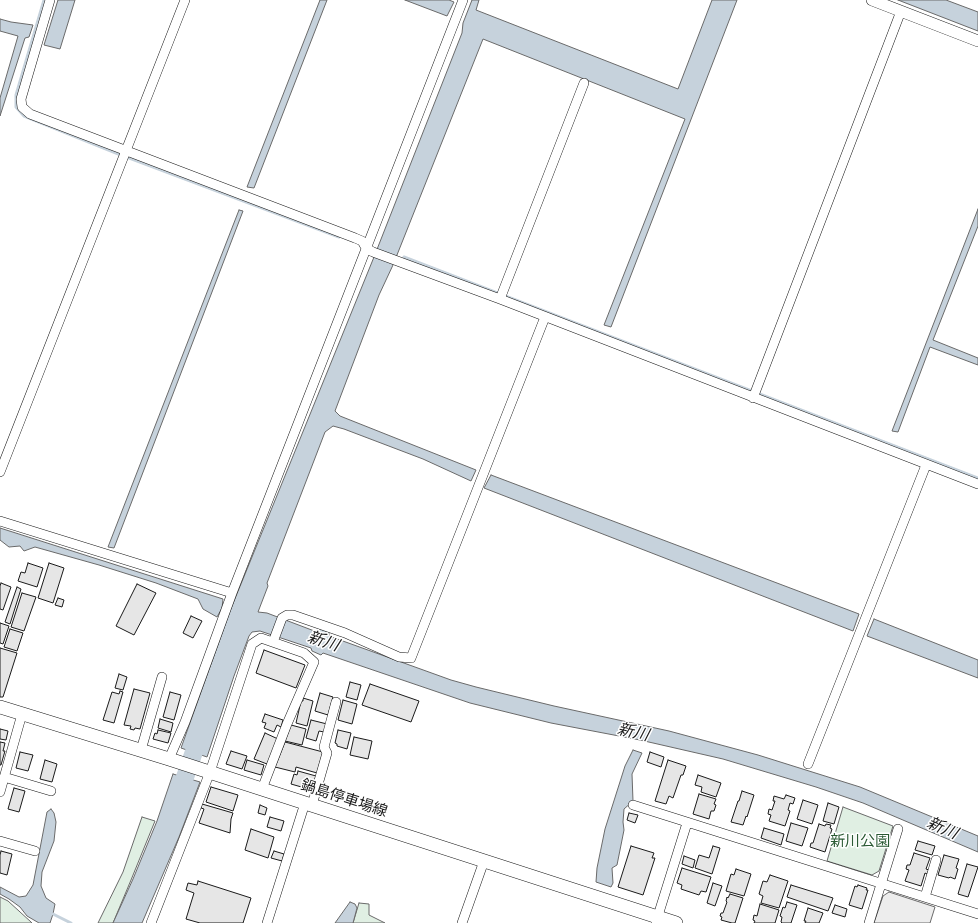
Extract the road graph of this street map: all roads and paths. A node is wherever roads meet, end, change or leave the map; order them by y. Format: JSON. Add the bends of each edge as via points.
{"nodes":[{"id":1,"x":50,"y":0,"type":"edge"},
{"id":2,"x":185,"y":0,"type":"edge"},
{"id":3,"x":463,"y":0,"type":"edge"},
{"id":4,"x":872,"y":0,"type":"edge"},
{"id":5,"x":901,"y":11,"type":"junction"},
{"id":6,"x":978,"y":41,"type":"edge"},
{"id":7,"x":584,"y":83,"type":"dead end"},
{"id":8,"x":126,"y":150,"type":"junction"},
{"id":9,"x":370,"y":250,"type":"junction"},
{"id":10,"x":501,"y":296,"type":"junction"},
{"id":11,"x":545,"y":317,"type":"junction"},
{"id":12,"x":753,"y":398,"type":"junction"},
{"id":13,"x":926,"y":465,"type":"junction"},
{"id":14,"x":0,"y":472,"type":"edge"},
{"id":15,"x":978,"y":484,"type":"edge"},
{"id":16,"x":0,"y":520,"type":"edge"},
{"id":17,"x":232,"y":593,"type":"junction"},
{"id":18,"x":273,"y":640,"type":"junction"},
{"id":19,"x":162,"y":677,"type":"dead end"},
{"id":20,"x":336,"y":702,"type":"dead end"},
{"id":21,"x":0,"y":707,"type":"edge"},
{"id":22,"x":22,"y":714,"type":"junction"},
{"id":23,"x":141,"y":750,"type":"junction"},
{"id":24,"x":169,"y":759,"type":"junction"},
{"id":25,"x":808,"y":764,"type":"dead end"},
{"id":26,"x":210,"y":772,"type":"junction"},
{"id":27,"x":4,"y":777,"type":"junction"},
{"id":28,"x":262,"y":789,"type":"junction"},
{"id":29,"x":51,"y":791,"type":"dead end"},
{"id":30,"x":0,"y":792,"type":"edge"},
{"id":31,"x":309,"y":804,"type":"junction"},
{"id":32,"x":633,"y":805,"type":"dead end"},
{"id":33,"x":688,"y":823,"type":"junction"},
{"id":34,"x":898,"y":829,"type":"dead end"},
{"id":35,"x":0,"y":841,"type":"edge"},
{"id":36,"x":35,"y":851,"type":"dead end"},
{"id":37,"x":936,"y":860,"type":"dead end"},
{"id":38,"x":484,"y":861,"type":"junction"},
{"id":39,"x":881,"y":883,"type":"junction"},
{"id":40,"x":925,"y":897,"type":"junction"},
{"id":41,"x":978,"y":914,"type":"edge"},
{"id":42,"x":657,"y":920,"type":"edge"},
{"id":43,"x":151,"y":923,"type":"edge"},
{"id":44,"x":267,"y":923,"type":"edge"},
{"id":45,"x":462,"y":923,"type":"edge"},
{"id":46,"x":676,"y":923,"type":"edge"},
{"id":47,"x":868,"y":923,"type":"edge"}],
"edges":[{"from":1,"to":8,"type":"street","via":[[21,99],[22,107],[30,114]]},
{"from":2,"to":8,"type":"street"},
{"from":3,"to":9,"type":"street"},
{"from":4,"to":5,"type":"street"},
{"from":5,"to":6,"type":"street"},
{"from":5,"to":12,"type":"street"},
{"from":7,"to":10,"type":"street"},
{"from":8,"to":9,"type":"street","via":[[355,238],[362,241]]},
{"from":8,"to":14,"type":"street"},
{"from":9,"to":10,"type":"street"},
{"from":9,"to":17,"type":"street"},
{"from":10,"to":11,"type":"street"},
{"from":11,"to":12,"type":"street"},
{"from":11,"to":18,"type":"street","via":[[410,658],[399,657],[345,633],[293,615],[282,618]]},
{"from":12,"to":13,"type":"street"},
{"from":13,"to":15,"type":"street"},
{"from":13,"to":25,"type":"street"},
{"from":16,"to":17,"type":"street"},
{"from":17,"to":24,"type":"street"},
{"from":18,"to":26,"type":"street","via":[[261,638],[252,644]]},
{"from":18,"to":28,"type":"street","via":[[304,653],[314,662]]},
{"from":19,"to":23,"type":"street"},
{"from":20,"to":31,"type":"street","via":[[324,747],[327,753]]},
{"from":21,"to":22,"type":"main road","name":"鍋島停車場線"},
{"from":22,"to":23,"type":"main road","name":"鍋島停車場線"},
{"from":22,"to":27,"type":"street"},
{"from":23,"to":24,"type":"main road","name":"鍋島停車場線"},
{"from":24,"to":26,"type":"main road","name":"鍋島停車場線"},
{"from":26,"to":28,"type":"main road","name":"鍋島停車場線"},
{"from":26,"to":43,"type":"street"},
{"from":27,"to":29,"type":"street"},
{"from":27,"to":30,"type":"street"},
{"from":28,"to":31,"type":"main road","name":"鍋島停車場線"},
{"from":31,"to":38,"type":"main road","name":"鍋島停車場線"},
{"from":31,"to":44,"type":"street"},
{"from":32,"to":33,"type":"street"},
{"from":33,"to":39,"type":"street"},
{"from":33,"to":42,"type":"street"},
{"from":34,"to":39,"type":"street"},
{"from":35,"to":36,"type":"street"},
{"from":37,"to":40,"type":"street"},
{"from":38,"to":42,"type":"main road","name":"鍋島停車場線"},
{"from":38,"to":45,"type":"street"},
{"from":39,"to":40,"type":"street"},
{"from":39,"to":47,"type":"street"},
{"from":40,"to":41,"type":"street"},
{"from":42,"to":46,"type":"main road","name":"鍋島停車場線"}]}
